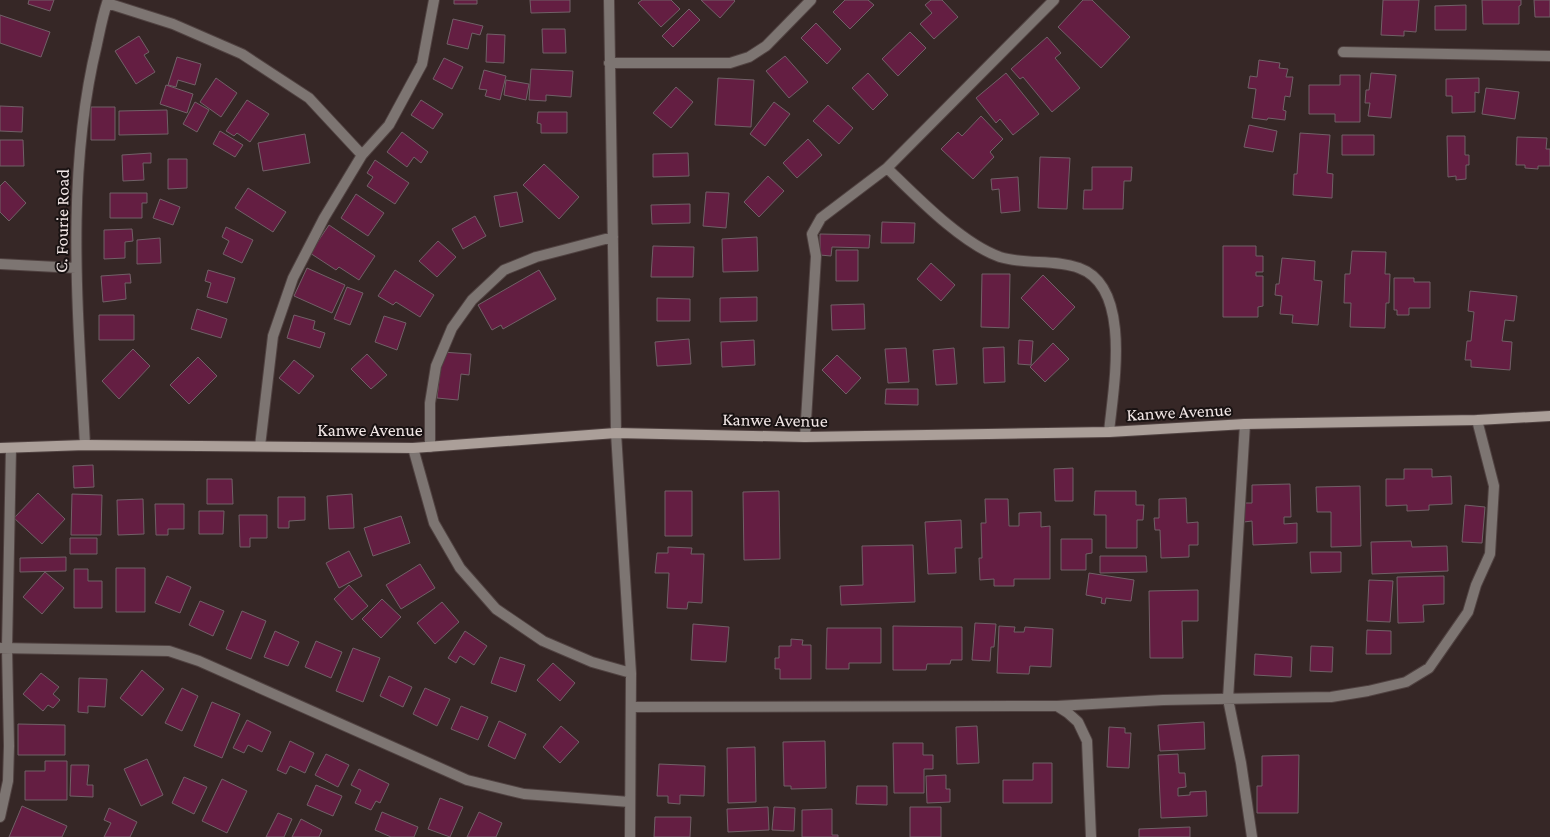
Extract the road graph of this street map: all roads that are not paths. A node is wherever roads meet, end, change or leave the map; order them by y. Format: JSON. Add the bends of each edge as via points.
{"nodes":[{"id":1,"x":434,"y":0,"type":"edge"},
{"id":2,"x":609,"y":0,"type":"edge"},
{"id":3,"x":811,"y":0,"type":"edge"},
{"id":4,"x":1054,"y":0,"type":"edge"},
{"id":5,"x":107,"y":2,"type":"edge"},
{"id":6,"x":1343,"y":52,"type":"dead end"},
{"id":7,"x":1550,"y":56,"type":"edge"},
{"id":8,"x":609,"y":63,"type":"junction"},
{"id":9,"x":362,"y":156,"type":"junction"},
{"id":10,"x":887,"y":168,"type":"junction"},
{"id":11,"x":614,"y":237,"type":"junction"},
{"id":12,"x":0,"y":264,"type":"edge"},
{"id":13,"x":76,"y":268,"type":"junction"},
{"id":14,"x":1550,"y":416,"type":"edge"},
{"id":15,"x":1477,"y":420,"type":"junction"},
{"id":16,"x":1245,"y":424,"type":"junction"},
{"id":17,"x":1109,"y":432,"type":"junction"},
{"id":18,"x":616,"y":433,"type":"junction"},
{"id":19,"x":805,"y":437,"type":"junction"},
{"id":20,"x":85,"y":444,"type":"junction"},
{"id":21,"x":260,"y":446,"type":"junction"},
{"id":22,"x":430,"y":447,"type":"junction"},
{"id":23,"x":5,"y":448,"type":"edge"},
{"id":24,"x":413,"y":448,"type":"junction"},
{"id":25,"x":4,"y":648,"type":"edge"},
{"id":26,"x":631,"y":673,"type":"junction"},
{"id":27,"x":1228,"y":698,"type":"junction"},
{"id":28,"x":1057,"y":706,"type":"junction"},
{"id":29,"x":632,"y":708,"type":"junction"},
{"id":30,"x":630,"y":802,"type":"junction"},
{"id":31,"x":0,"y":816,"type":"edge"},
{"id":32,"x":630,"y":837,"type":"edge"},
{"id":33,"x":1091,"y":837,"type":"edge"},
{"id":34,"x":1252,"y":837,"type":"edge"}],
"edges":[{"from":1,"to":9,"type":"street","via":[[422,64],[389,125]]},
{"from":2,"to":8,"type":"street"},
{"from":3,"to":8,"type":"street","via":[[766,46],[749,57],[730,63]]},
{"from":4,"to":10,"type":"street"},
{"from":5,"to":9,"type":"street","via":[[174,24],[242,54],[309,98]]},
{"from":5,"to":13,"type":"street","name":"C. Fourie Road","via":[[90,70],[80,140]]},
{"from":6,"to":7,"type":"street"},
{"from":8,"to":11,"type":"street"},
{"from":9,"to":21,"type":"street","via":[[293,278],[273,336]]},
{"from":10,"to":17,"type":"street","via":[[978,246],[1000,257],[1070,265],[1095,278],[1105,291],[1114,316],[1116,356]]},
{"from":10,"to":19,"type":"street","via":[[821,218],[812,234],[816,256]]},
{"from":11,"to":18,"type":"street"},
{"from":11,"to":22,"type":"street","via":[[536,257],[504,270],[472,300],[452,328],[436,366],[430,404]]},
{"from":12,"to":13,"type":"street"},
{"from":13,"to":20,"type":"street","name":"C. Fourie Road"},
{"from":14,"to":15,"type":"main road","name":"Kanwe Avenue"},
{"from":15,"to":16,"type":"main road","name":"Kanwe Avenue"},
{"from":15,"to":27,"type":"street","via":[[1494,486],[1490,554],[1468,612],[1430,668],[1406,682],[1331,697]]},
{"from":16,"to":17,"type":"main road","name":"Kanwe Avenue"},
{"from":16,"to":27,"type":"street"},
{"from":17,"to":19,"type":"main road","name":"Kanwe Avenue"},
{"from":18,"to":19,"type":"main road","name":"Kanwe Avenue"},
{"from":18,"to":22,"type":"main road","name":"Kanwe Avenue"},
{"from":18,"to":26,"type":"street"},
{"from":20,"to":21,"type":"main road","name":"Kanwe Avenue"},
{"from":20,"to":23,"type":"main road","name":"Kanwe Avenue"},
{"from":21,"to":24,"type":"main road","name":"Kanwe Avenue"},
{"from":22,"to":24,"type":"main road","name":"Kanwe Avenue"},
{"from":23,"to":25,"type":"street"},
{"from":24,"to":26,"type":"street","via":[[434,523],[460,568],[496,609],[542,641],[592,662]]},
{"from":25,"to":30,"type":"street","via":[[170,651],[467,780],[524,794]]},
{"from":25,"to":31,"type":"street","via":[[9,746],[8,781]]},
{"from":26,"to":29,"type":"street"},
{"from":27,"to":28,"type":"street"},
{"from":27,"to":34,"type":"street"},
{"from":28,"to":29,"type":"street"},
{"from":28,"to":33,"type":"street","via":[[1078,722],[1087,740]]},
{"from":29,"to":30,"type":"street"},
{"from":30,"to":32,"type":"street"}]}
